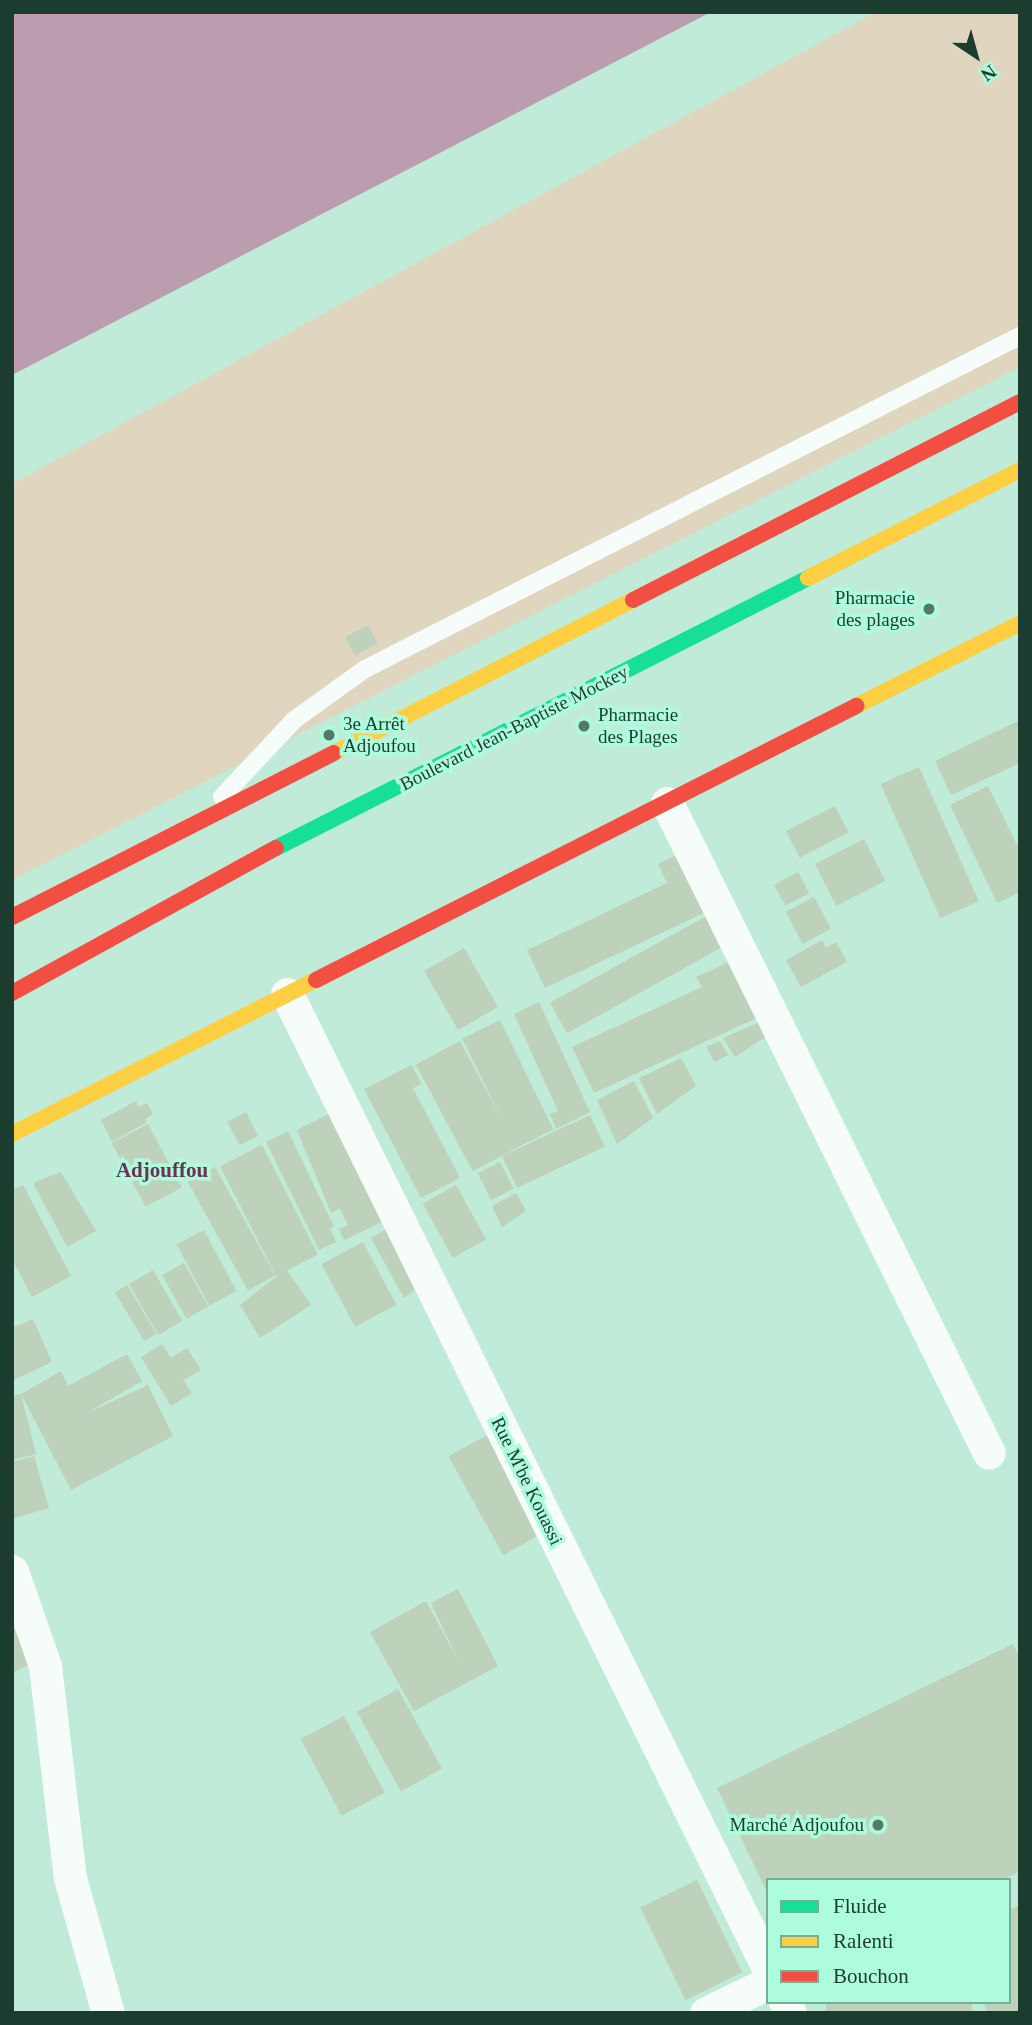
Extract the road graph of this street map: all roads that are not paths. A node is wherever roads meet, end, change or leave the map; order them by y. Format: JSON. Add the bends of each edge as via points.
{"nodes":[{"id":1,"x":1020,"y":336,"type":"edge"},
{"id":2,"x":1020,"y":402,"type":"edge"},
{"id":3,"x":1020,"y":470,"type":"edge"},
{"id":4,"x":1020,"y":623,"type":"edge"},
{"id":5,"x":667,"y":803,"type":"junction"},
{"id":6,"x":200,"y":822,"type":"junction"},
{"id":7,"x":12,"y":917,"type":"edge"},
{"id":8,"x":12,"y":993,"type":"edge"},
{"id":9,"x":287,"y":994,"type":"junction"},
{"id":10,"x":12,"y":1134,"type":"edge"},
{"id":11,"x":989,"y":1453,"type":"dead end"},
{"id":12,"x":12,"y":1571,"type":"edge"},
{"id":13,"x":766,"y":1964,"type":"edge"},
{"id":14,"x":766,"y":1984,"type":"edge"},
{"id":15,"x":108,"y":2013,"type":"edge"},
{"id":16,"x":706,"y":2013,"type":"edge"}],
"edges":[{"from":1,"to":6,"type":"lane","via":[[365,669],[294,720]]},
{"from":2,"to":6,"type":"main road"},
{"from":3,"to":8,"type":"main road","name":"Boulevard Jean-Baptiste Mockey","via":[[224,876]]},
{"from":4,"to":5,"type":"main road"},
{"from":5,"to":9,"type":"main road"},
{"from":5,"to":11,"type":"street"},
{"from":6,"to":7,"type":"main road"},
{"from":9,"to":10,"type":"main road"},
{"from":9,"to":13,"type":"street","name":"Rue M'be Kouassi"},
{"from":12,"to":15,"type":"street","via":[[45,1666],[70,1878]]},
{"from":14,"to":16,"type":"street"}]}
